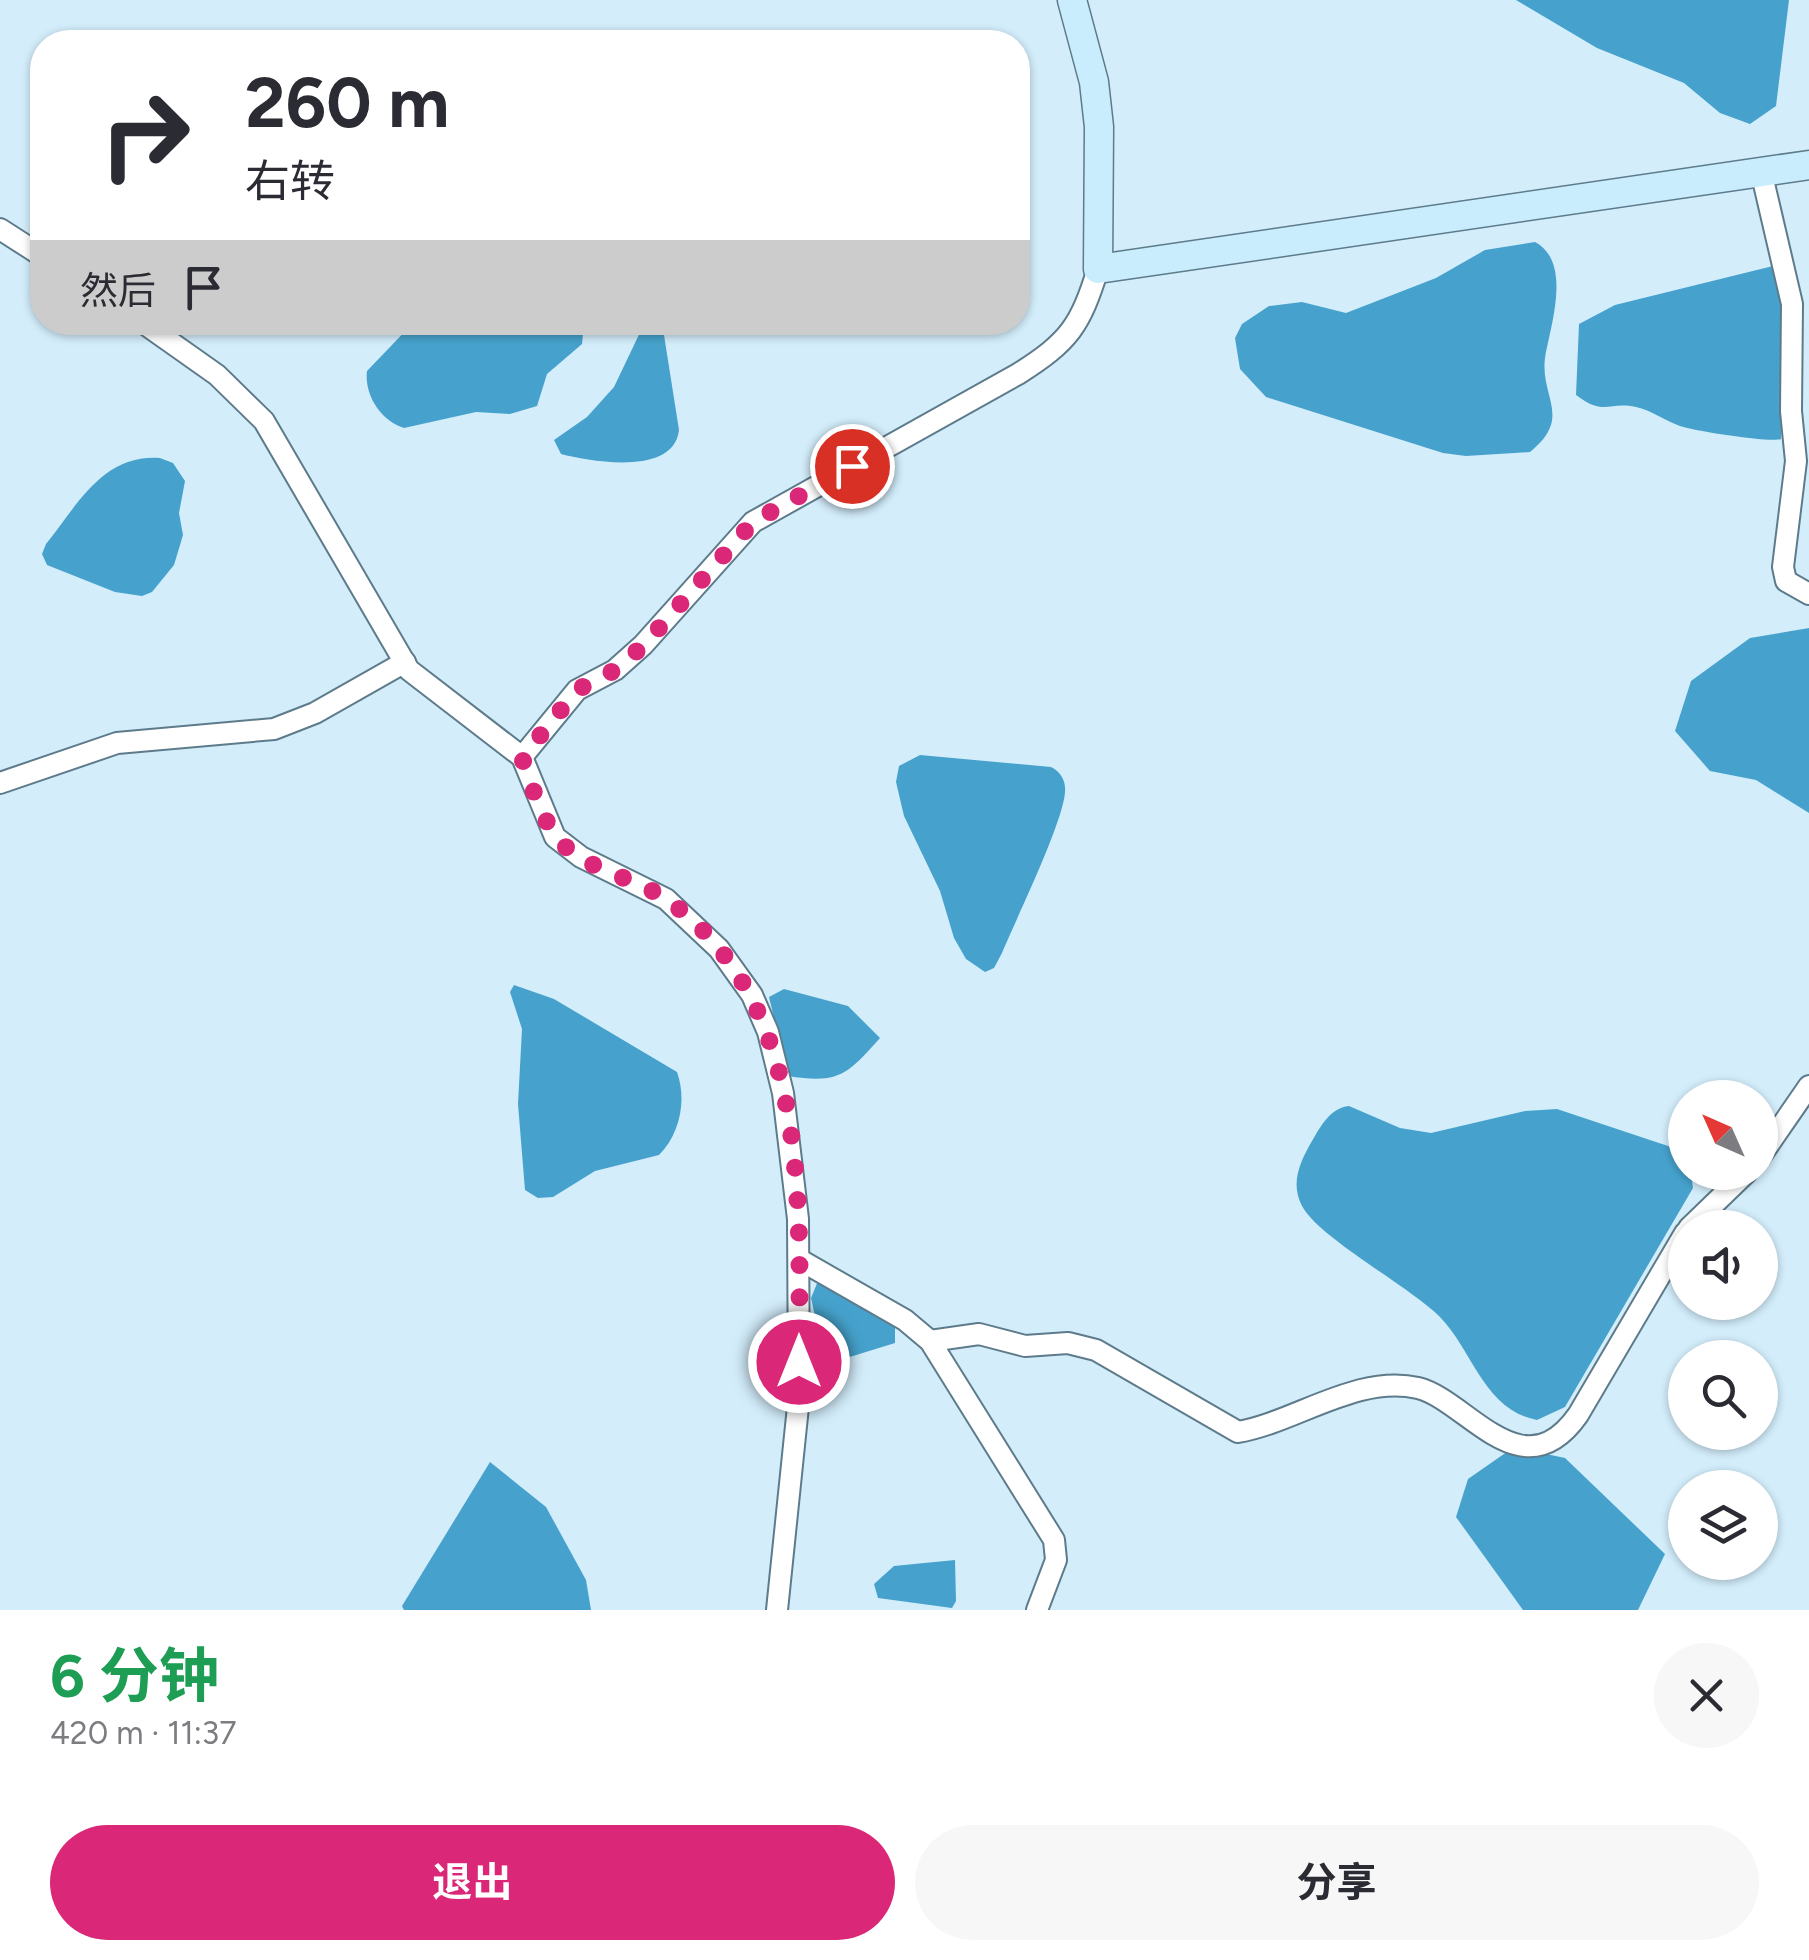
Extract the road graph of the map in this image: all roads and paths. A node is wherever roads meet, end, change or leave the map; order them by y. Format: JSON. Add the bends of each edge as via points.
{"nodes":[{"id":1,"x":1072,"y":0,"type":"edge"},
{"id":2,"x":1809,"y":165,"type":"edge"},
{"id":3,"x":1761,"y":171,"type":"junction"},
{"id":4,"x":0,"y":230,"type":"edge"},
{"id":5,"x":30,"y":249,"type":"edge"},
{"id":6,"x":1098,"y":269,"type":"junction"},
{"id":7,"x":160,"y":335,"type":"edge"},
{"id":8,"x":1809,"y":594,"type":"edge"},
{"id":9,"x":405,"y":662,"type":"junction"},
{"id":10,"x":522,"y":758,"type":"junction"},
{"id":11,"x":0,"y":783,"type":"edge"},
{"id":12,"x":1809,"y":1086,"type":"edge"},
{"id":13,"x":1778,"y":1131,"type":"edge"},
{"id":14,"x":1728,"y":1190,"type":"edge"},
{"id":15,"x":1708,"y":1210,"type":"edge"},
{"id":16,"x":800,"y":1260,"type":"junction"},
{"id":17,"x":1668,"y":1262,"type":"edge"},
{"id":18,"x":930,"y":1341,"type":"junction"},
{"id":19,"x":777,"y":1610,"type":"edge"},
{"id":20,"x":1037,"y":1610,"type":"edge"}],
"edges":[{"from":1,"to":6,"type":"street","via":[[1099,127]]},
{"from":2,"to":3,"type":"street"},
{"from":3,"to":6,"type":"street"},
{"from":3,"to":8,"type":"street","via":[[1792,304],[1796,461],[1783,567],[1786,581]]},
{"from":4,"to":5,"type":"street"},
{"from":6,"to":10,"type":"street","via":[[1082,320],[1054,348],[753,522],[644,645],[577,690]]},
{"from":7,"to":9,"type":"street","via":[[264,420]]},
{"from":9,"to":10,"type":"street"},
{"from":9,"to":11,"type":"street","via":[[316,713],[274,728],[117,743]]},
{"from":10,"to":16,"type":"street","via":[[556,836],[582,857],[666,899],[719,949],[752,995],[782,1094]]},
{"from":12,"to":13,"type":"street"},
{"from":14,"to":15,"type":"street"},
{"from":16,"to":18,"type":"street"},
{"from":16,"to":19,"type":"street","via":[[799,1396]]},
{"from":17,"to":18,"type":"street","via":[[1578,1415],[1565,1432],[1539,1444],[1490,1435],[1418,1388],[1334,1399],[1238,1432],[1096,1350],[1068,1343],[1026,1346],[978,1334]]},
{"from":18,"to":20,"type":"street","via":[[1054,1540],[1056,1560]]}]}
